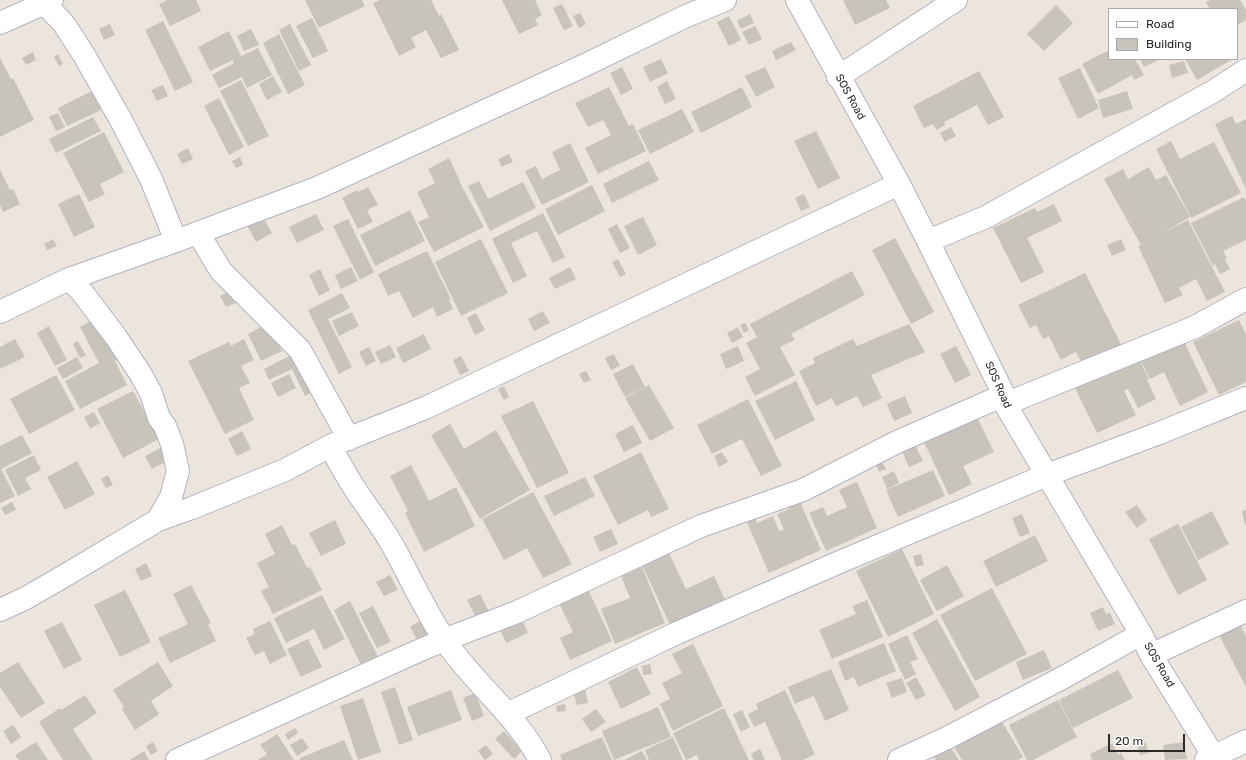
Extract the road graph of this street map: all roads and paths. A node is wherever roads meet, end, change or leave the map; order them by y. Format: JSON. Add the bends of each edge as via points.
{"nodes":[{"id":1,"x":725,"y":0,"type":"edge"},
{"id":2,"x":797,"y":0,"type":"edge"},
{"id":3,"x":956,"y":0,"type":"edge"},
{"id":4,"x":48,"y":2,"type":"edge"},
{"id":5,"x":0,"y":23,"type":"edge"},
{"id":6,"x":1246,"y":70,"type":"edge"},
{"id":7,"x":838,"y":77,"type":"junction"},
{"id":8,"x":899,"y":184,"type":"junction"},
{"id":9,"x":198,"y":233,"type":"junction"},
{"id":10,"x":176,"y":241,"type":"junction"},
{"id":11,"x":928,"y":241,"type":"junction"},
{"id":12,"x":69,"y":279,"type":"junction"},
{"id":13,"x":1246,"y":298,"type":"edge"},
{"id":14,"x":0,"y":312,"type":"edge"},
{"id":15,"x":1246,"y":398,"type":"edge"},
{"id":16,"x":1005,"y":400,"type":"junction"},
{"id":17,"x":340,"y":443,"type":"junction"},
{"id":18,"x":1047,"y":475,"type":"junction"},
{"id":19,"x":158,"y":520,"type":"junction"},
{"id":20,"x":0,"y":610,"type":"edge"},
{"id":21,"x":1246,"y":611,"type":"edge"},
{"id":22,"x":1141,"y":634,"type":"junction"},
{"id":23,"x":444,"y":640,"type":"junction"},
{"id":24,"x":1151,"y":655,"type":"junction"},
{"id":25,"x":507,"y":714,"type":"junction"},
{"id":26,"x":1246,"y":741,"type":"edge"},
{"id":27,"x":1212,"y":759,"type":"edge"},
{"id":28,"x":177,"y":760,"type":"edge"},
{"id":29,"x":540,"y":760,"type":"edge"},
{"id":30,"x":899,"y":760,"type":"edge"}],
"edges":[{"from":1,"to":9,"type":"street","via":[[317,188]]},
{"from":2,"to":7,"type":"street","name":"SOS Road"},
{"from":3,"to":7,"type":"street"},
{"from":4,"to":5,"type":"street"},
{"from":4,"to":10,"type":"street","via":[[84,55],[122,122],[151,179]]},
{"from":6,"to":11,"type":"street","via":[[1214,91],[986,217]]},
{"from":7,"to":8,"type":"street","name":"SOS Road"},
{"from":8,"to":11,"type":"street","name":"SOS Road"},
{"from":8,"to":17,"type":"street","via":[[424,408]]},
{"from":9,"to":10,"type":"street"},
{"from":9,"to":17,"type":"street","via":[[221,271],[300,350]]},
{"from":10,"to":12,"type":"street"},
{"from":11,"to":16,"type":"street","name":"SOS Road"},
{"from":12,"to":14,"type":"street"},
{"from":12,"to":19,"type":"street","via":[[116,337],[140,373],[172,444],[178,471],[171,496]]},
{"from":13,"to":16,"type":"street","via":[[1195,327]]},
{"from":15,"to":18,"type":"street"},
{"from":16,"to":18,"type":"street","name":"SOS Road"},
{"from":16,"to":23,"type":"street","via":[[897,442],[803,490],[701,526],[517,612]]},
{"from":17,"to":19,"type":"street","via":[[284,470]]},
{"from":17,"to":23,"type":"street","via":[[354,486],[393,546]]},
{"from":18,"to":22,"type":"street","name":"SOS Road"},
{"from":18,"to":25,"type":"street","via":[[677,633]]},
{"from":19,"to":20,"type":"street","via":[[26,598]]},
{"from":21,"to":24,"type":"street"},
{"from":22,"to":24,"type":"street","name":"SOS Road"},
{"from":22,"to":30,"type":"street","via":[[947,738]]},
{"from":23,"to":25,"type":"street"},
{"from":23,"to":28,"type":"street"},
{"from":24,"to":27,"type":"street","name":"SOS Road"},
{"from":25,"to":29,"type":"street"},
{"from":26,"to":27,"type":"street"}]}
